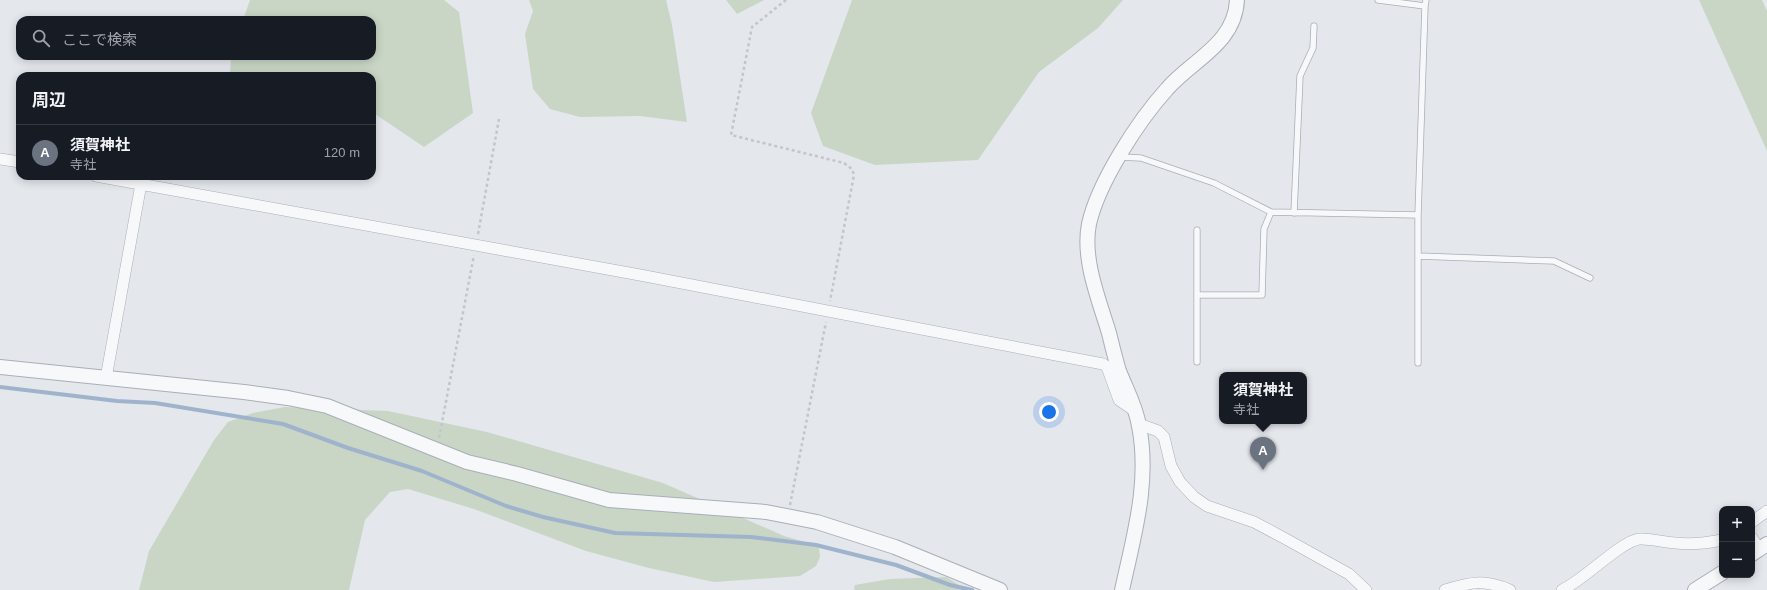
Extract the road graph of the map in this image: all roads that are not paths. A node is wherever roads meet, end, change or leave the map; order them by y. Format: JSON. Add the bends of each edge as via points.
{"nodes":[{"id":1,"x":1237,"y":0,"type":"edge"},
{"id":2,"x":1378,"y":0,"type":"edge"},
{"id":3,"x":1426,"y":3,"type":"edge"},
{"id":4,"x":1314,"y":26,"type":"dead end"},
{"id":5,"x":1119,"y":157,"type":"junction"},
{"id":6,"x":0,"y":159,"type":"edge"},
{"id":7,"x":16,"y":161,"type":"edge"},
{"id":8,"x":118,"y":180,"type":"edge"},
{"id":9,"x":141,"y":184,"type":"junction"},
{"id":10,"x":1271,"y":212,"type":"junction"},
{"id":11,"x":1294,"y":213,"type":"junction"},
{"id":12,"x":1418,"y":215,"type":"junction"},
{"id":13,"x":1197,"y":230,"type":"dead end"},
{"id":14,"x":1418,"y":256,"type":"junction"},
{"id":15,"x":1590,"y":278,"type":"dead end"},
{"id":16,"x":1197,"y":295,"type":"junction"},
{"id":17,"x":1197,"y":362,"type":"dead end"},
{"id":18,"x":1418,"y":363,"type":"dead end"},
{"id":19,"x":0,"y":366,"type":"edge"},
{"id":20,"x":106,"y":378,"type":"junction"},
{"id":21,"x":1137,"y":417,"type":"junction"},
{"id":22,"x":1767,"y":511,"type":"edge"},
{"id":23,"x":1755,"y":520,"type":"edge"},
{"id":24,"x":1719,"y":541,"type":"edge"},
{"id":25,"x":1719,"y":575,"type":"edge"},
{"id":26,"x":1000,"y":590,"type":"edge"},
{"id":27,"x":1122,"y":590,"type":"edge"},
{"id":28,"x":1366,"y":590,"type":"edge"},
{"id":29,"x":1445,"y":590,"type":"edge"},
{"id":30,"x":1510,"y":590,"type":"edge"},
{"id":31,"x":1562,"y":590,"type":"edge"},
{"id":32,"x":1695,"y":590,"type":"edge"}],
"edges":[{"from":1,"to":5,"type":"street","via":[[1232,23],[1224,35],[1168,88],[1145,116]]},
{"from":2,"to":3,"type":"lane"},
{"from":3,"to":12,"type":"lane"},
{"from":4,"to":11,"type":"lane","via":[[1313,48],[1300,76]]},
{"from":5,"to":10,"type":"lane","via":[[1141,158],[1214,183]]},
{"from":5,"to":21,"type":"street","via":[[1099,193],[1089,225],[1089,257],[1119,370]]},
{"from":6,"to":7,"type":"street"},
{"from":8,"to":9,"type":"street"},
{"from":9,"to":20,"type":"street"},
{"from":9,"to":21,"type":"street","via":[[1103,364],[1107,367],[1119,400]]},
{"from":10,"to":11,"type":"lane"},
{"from":10,"to":16,"type":"lane","via":[[1264,229],[1262,295]]},
{"from":11,"to":12,"type":"lane"},
{"from":12,"to":14,"type":"lane"},
{"from":13,"to":16,"type":"lane"},
{"from":14,"to":15,"type":"lane","via":[[1554,262]]},
{"from":14,"to":18,"type":"lane"},
{"from":16,"to":17,"type":"lane"},
{"from":19,"to":20,"type":"street"},
{"from":20,"to":26,"type":"street","via":[[294,399],[327,406],[467,462],[609,500],[766,512],[817,522],[889,545]]},
{"from":21,"to":27,"type":"street","via":[[1144,473],[1137,522]]},
{"from":21,"to":28,"type":"street","via":[[1164,436],[1171,466],[1180,482],[1194,497],[1207,506],[1254,522],[1284,538],[1349,574]]},
{"from":22,"to":23,"type":"street"},
{"from":24,"to":31,"type":"street","via":[[1677,544],[1639,539],[1621,548],[1588,574]]},
{"from":25,"to":32,"type":"street"},
{"from":29,"to":30,"type":"street","via":[[1469,582],[1485,582]]}]}
